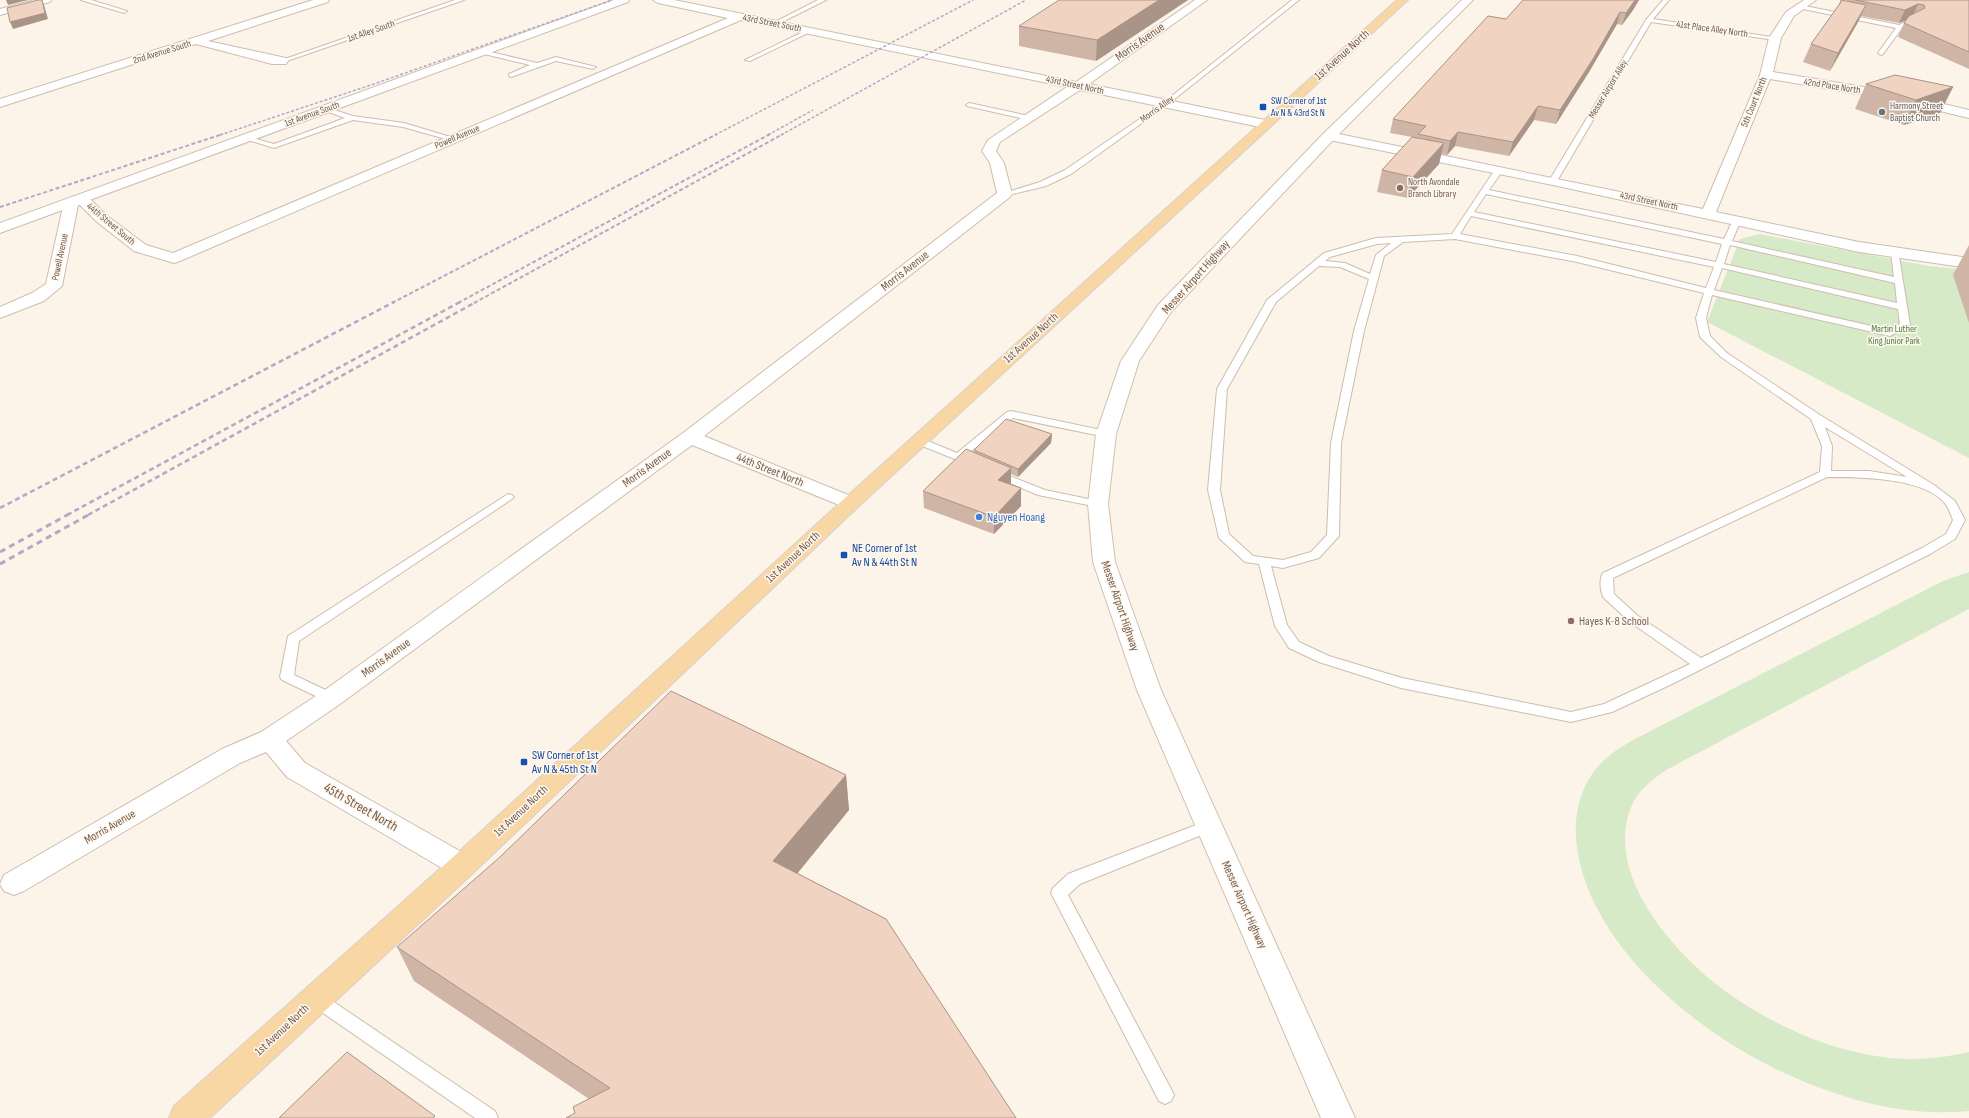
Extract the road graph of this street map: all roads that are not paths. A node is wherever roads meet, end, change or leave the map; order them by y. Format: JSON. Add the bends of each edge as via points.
{"nodes":[{"id":1,"x":46,"y":0,"type":"edge"},
{"id":2,"x":84,"y":0,"type":"edge"},
{"id":3,"x":324,"y":0,"type":"edge"},
{"id":4,"x":460,"y":0,"type":"edge"},
{"id":5,"x":624,"y":0,"type":"edge"},
{"id":6,"x":658,"y":0,"type":"edge"},
{"id":7,"x":823,"y":0,"type":"edge"},
{"id":8,"x":1202,"y":0,"type":"edge"},
{"id":9,"x":1296,"y":0,"type":"edge"},
{"id":10,"x":1403,"y":0,"type":"edge"},
{"id":11,"x":1468,"y":0,"type":"edge"},
{"id":12,"x":1666,"y":0,"type":"edge"},
{"id":13,"x":1805,"y":4,"type":"edge"},
{"id":14,"x":124,"y":11,"type":"dead end"},
{"id":15,"x":0,"y":12,"type":"edge"},
{"id":16,"x":739,"y":17,"type":"junction"},
{"id":17,"x":1649,"y":20,"type":"junction"},
{"id":18,"x":1915,"y":20,"type":"edge"},
{"id":19,"x":774,"y":24,"type":"junction"},
{"id":20,"x":1900,"y":27,"type":"junction"},
{"id":21,"x":809,"y":31,"type":"junction"},
{"id":22,"x":1775,"y":38,"type":"junction"},
{"id":23,"x":196,"y":41,"type":"junction"},
{"id":24,"x":885,"y":46,"type":"joint"},
{"id":25,"x":482,"y":52,"type":"junction"},
{"id":26,"x":1881,"y":53,"type":"dead end"},
{"id":27,"x":748,"y":60,"type":"dead end"},
{"id":28,"x":282,"y":61,"type":"joint"},
{"id":29,"x":537,"y":65,"type":"junction"},
{"id":30,"x":593,"y":67,"type":"dead end"},
{"id":31,"x":511,"y":75,"type":"dead end"},
{"id":32,"x":1766,"y":75,"type":"junction"},
{"id":33,"x":1078,"y":86,"type":"junction"},
{"id":34,"x":0,"y":103,"type":"edge"},
{"id":35,"x":1165,"y":104,"type":"junction"},
{"id":36,"x":969,"y":105,"type":"dead end"},
{"id":37,"x":325,"y":109,"type":"junction"},
{"id":38,"x":1969,"y":114,"type":"edge"},
{"id":39,"x":352,"y":118,"type":"junction"},
{"id":40,"x":1029,"y":118,"type":"junction"},
{"id":41,"x":1265,"y":124,"type":"junction"},
{"id":42,"x":1329,"y":136,"type":"junction"},
{"id":43,"x":246,"y":138,"type":"junction"},
{"id":44,"x":453,"y":139,"type":"junction"},
{"id":45,"x":1499,"y":170,"type":"junction"},
{"id":46,"x":1552,"y":181,"type":"junction"},
{"id":47,"x":1484,"y":191,"type":"junction"},
{"id":48,"x":1005,"y":194,"type":"junction"},
{"id":49,"x":70,"y":209,"type":"junction"},
{"id":50,"x":1469,"y":213,"type":"junction"},
{"id":51,"x":1708,"y":214,"type":"junction"},
{"id":52,"x":1737,"y":220,"type":"junction"},
{"id":53,"x":0,"y":228,"type":"edge"},
{"id":54,"x":1455,"y":236,"type":"junction"},
{"id":55,"x":1399,"y":241,"type":"junction"},
{"id":56,"x":1727,"y":242,"type":"junction"},
{"id":57,"x":1895,"y":252,"type":"junction"},
{"id":58,"x":174,"y":258,"type":"joint"},
{"id":59,"x":1317,"y":263,"type":"junction"},
{"id":60,"x":1969,"y":263,"type":"edge"},
{"id":61,"x":1718,"y":265,"type":"junction"},
{"id":62,"x":1373,"y":278,"type":"junction"},
{"id":63,"x":1899,"y":281,"type":"junction"},
{"id":64,"x":1709,"y":292,"type":"junction"},
{"id":65,"x":1903,"y":307,"type":"junction"},
{"id":66,"x":0,"y":314,"type":"edge"},
{"id":67,"x":1816,"y":417,"type":"junction"},
{"id":68,"x":1106,"y":434,"type":"junction"},
{"id":69,"x":690,"y":437,"type":"junction"},
{"id":70,"x":918,"y":441,"type":"junction"},
{"id":71,"x":958,"y":457,"type":"junction"},
{"id":72,"x":1825,"y":474,"type":"junction"},
{"id":73,"x":1930,"y":487,"type":"junction"},
{"id":74,"x":508,"y":497,"type":"dead end"},
{"id":75,"x":851,"y":502,"type":"junction"},
{"id":76,"x":1098,"y":504,"type":"junction"},
{"id":77,"x":1264,"y":562,"type":"junction"},
{"id":78,"x":1700,"y":664,"type":"junction"},
{"id":79,"x":331,"y":698,"type":"junction"},
{"id":80,"x":270,"y":739,"type":"junction"},
{"id":81,"x":1209,"y":826,"type":"junction"},
{"id":82,"x":462,"y":866,"type":"junction"},
{"id":83,"x":14,"y":883,"type":"dead end"},
{"id":84,"x":316,"y":999,"type":"junction"},
{"id":85,"x":1165,"y":1095,"type":"dead end"},
{"id":86,"x":489,"y":1117,"type":"edge"},
{"id":87,"x":186,"y":1118,"type":"edge"},
{"id":88,"x":1338,"y":1118,"type":"edge"}],
"edges":[{"from":1,"to":15,"type":"street"},
{"from":2,"to":14,"type":"lane"},
{"from":3,"to":23,"type":"street","name":"2nd Avenue South"},
{"from":4,"to":28,"type":"lane","name":"1st Alley South"},
{"from":5,"to":25,"type":"street","name":"1st Avenue South"},
{"from":6,"to":16,"type":"street","name":"43rd Street South"},
{"from":7,"to":19,"type":"lane"},
{"from":8,"to":33,"type":"street","name":"Morris Avenue"},
{"from":9,"to":35,"type":"lane","name":"Morris Alley"},
{"from":10,"to":41,"type":"main road","name":"1st Avenue North"},
{"from":11,"to":42,"type":"street","name":"Messer Airport Highway"},
{"from":12,"to":17,"type":"lane","name":"Messer Airport Alley"},
{"from":13,"to":20,"type":"lane"},
{"from":13,"to":22,"type":"street","name":"5th Court North","via":[[1790,14]]},
{"from":16,"to":19,"type":"street","name":"43rd Street South"},
{"from":16,"to":44,"type":"street","name":"Powell Avenue"},
{"from":17,"to":22,"type":"lane","name":"41st Place Alley North"},
{"from":17,"to":46,"type":"lane","name":"Messer Airport Alley"},
{"from":18,"to":20,"type":"lane"},
{"from":19,"to":21,"type":"street","name":"43rd Street South"},
{"from":20,"to":26,"type":"lane"},
{"from":21,"to":24,"type":"street","name":"43rd Street South"},
{"from":21,"to":27,"type":"lane"},
{"from":22,"to":32,"type":"street","name":"5th Court North"},
{"from":23,"to":28,"type":"street"},
{"from":23,"to":34,"type":"street","name":"2nd Avenue South"},
{"from":24,"to":33,"type":"street","name":"43rd Street North"},
{"from":25,"to":29,"type":"lane"},
{"from":25,"to":37,"type":"street","name":"1st Avenue South"},
{"from":29,"to":30,"type":"lane","via":[[556,59]]},
{"from":29,"to":31,"type":"lane"},
{"from":32,"to":38,"type":"street","name":"42nd Place North","via":[[1894,96]]},
{"from":32,"to":51,"type":"street","name":"5th Court North"},
{"from":33,"to":35,"type":"street","name":"43rd Street North"},
{"from":33,"to":40,"type":"street","name":"Morris Avenue"},
{"from":35,"to":41,"type":"street","name":"43rd Street North"},
{"from":35,"to":48,"type":"lane","name":"Morris Alley","via":[[1068,172],[1043,184]]},
{"from":36,"to":40,"type":"lane"},
{"from":37,"to":39,"type":"lane"},
{"from":37,"to":43,"type":"street","name":"1st Avenue South"},
{"from":39,"to":43,"type":"lane","via":[[274,146]]},
{"from":39,"to":44,"type":"lane","via":[[404,125]]},
{"from":40,"to":48,"type":"street","name":"Morris Avenue","via":[[995,140],[990,152],[997,163]]},
{"from":41,"to":70,"type":"main road","name":"1st Avenue North"},
{"from":42,"to":45,"type":"street","name":"43rd Street North"},
{"from":42,"to":68,"type":"street","name":"Messer Airport Highway","via":[[1164,309],[1130,361]]},
{"from":43,"to":49,"type":"street","name":"1st Avenue South"},
{"from":44,"to":58,"type":"street","name":"Powell Avenue"},
{"from":45,"to":46,"type":"street","name":"43rd Street North"},
{"from":45,"to":47,"type":"lane"},
{"from":46,"to":51,"type":"street","name":"43rd Street North"},
{"from":47,"to":50,"type":"lane"},
{"from":47,"to":56,"type":"lane"},
{"from":48,"to":69,"type":"street","name":"Morris Avenue"},
{"from":49,"to":53,"type":"street","name":"1st Avenue South"},
{"from":49,"to":58,"type":"street","name":"44th Street South","via":[[82,200],[140,248]]},
{"from":49,"to":66,"type":"street","name":"Powell Avenue","via":[[54,286],[38,297]]},
{"from":50,"to":54,"type":"lane"},
{"from":50,"to":61,"type":"lane"},
{"from":51,"to":52,"type":"street","name":"43rd Street North"},
{"from":52,"to":56,"type":"lane"},
{"from":52,"to":57,"type":"street","name":"43rd Street North","via":[[1859,247]]},
{"from":54,"to":55,"type":"lane"},
{"from":54,"to":64,"type":"lane","via":[[1577,258]]},
{"from":55,"to":59,"type":"lane","via":[[1376,241],[1327,256]]},
{"from":55,"to":62,"type":"lane","via":[[1380,255]]},
{"from":56,"to":61,"type":"lane"},
{"from":56,"to":63,"type":"lane"},
{"from":57,"to":60,"type":"street","name":"43rd Street North"},
{"from":57,"to":63,"type":"lane"},
{"from":59,"to":62,"type":"lane","via":[[1342,265]]},
{"from":59,"to":77,"type":"lane","via":[[1272,300],[1222,389],[1214,490],[1223,535],[1249,559]]},
{"from":61,"to":64,"type":"lane"},
{"from":61,"to":65,"type":"lane"},
{"from":62,"to":77,"type":"lane","via":[[1359,331],[1336,443],[1333,536],[1315,555],[1283,564]]},
{"from":63,"to":65,"type":"lane"},
{"from":64,"to":65,"type":"lane","via":[[1890,332],[1905,325]]},
{"from":64,"to":67,"type":"lane","via":[[1701,318],[1705,338],[1736,363]]},
{"from":67,"to":72,"type":"lane","via":[[1827,446]]},
{"from":67,"to":73,"type":"lane"},
{"from":68,"to":71,"type":"lane","via":[[1011,414]]},
{"from":68,"to":76,"type":"street","name":"Messer Airport Highway"},
{"from":69,"to":75,"type":"street","name":"44th Street North"},
{"from":69,"to":79,"type":"street","name":"Morris Avenue"},
{"from":70,"to":71,"type":"lane"},
{"from":70,"to":75,"type":"main road","name":"1st Avenue North"},
{"from":71,"to":76,"type":"lane","via":[[1042,493]]},
{"from":72,"to":73,"type":"lane","via":[[1869,474]]},
{"from":72,"to":78,"type":"lane","via":[[1607,576],[1608,595],[1634,619]]},
{"from":73,"to":78,"type":"lane","via":[[1951,503],[1959,520],[1951,536],[1926,551]]},
{"from":74,"to":79,"type":"lane","via":[[293,639],[286,677]]},
{"from":75,"to":82,"type":"main road","name":"1st Avenue North"},
{"from":76,"to":81,"type":"street","name":"Messer Airport Highway","via":[[1104,562],[1149,690]]},
{"from":77,"to":78,"type":"lane","via":[[1281,626],[1294,644],[1324,659],[1401,683],[1571,717],[1607,708]]},
{"from":79,"to":80,"type":"street","name":"Morris Avenue"},
{"from":80,"to":82,"type":"street","name":"45th Street North","via":[[296,770]]},
{"from":80,"to":83,"type":"street","name":"Morris Avenue","via":[[231,756]]},
{"from":81,"to":85,"type":"lane","via":[[1074,879],[1059,893]]},
{"from":81,"to":88,"type":"street","name":"Messer Airport Highway"},
{"from":82,"to":84,"type":"main road","name":"1st Avenue North"},
{"from":84,"to":86,"type":"lane"},
{"from":84,"to":87,"type":"main road","name":"1st Avenue North"}]}
